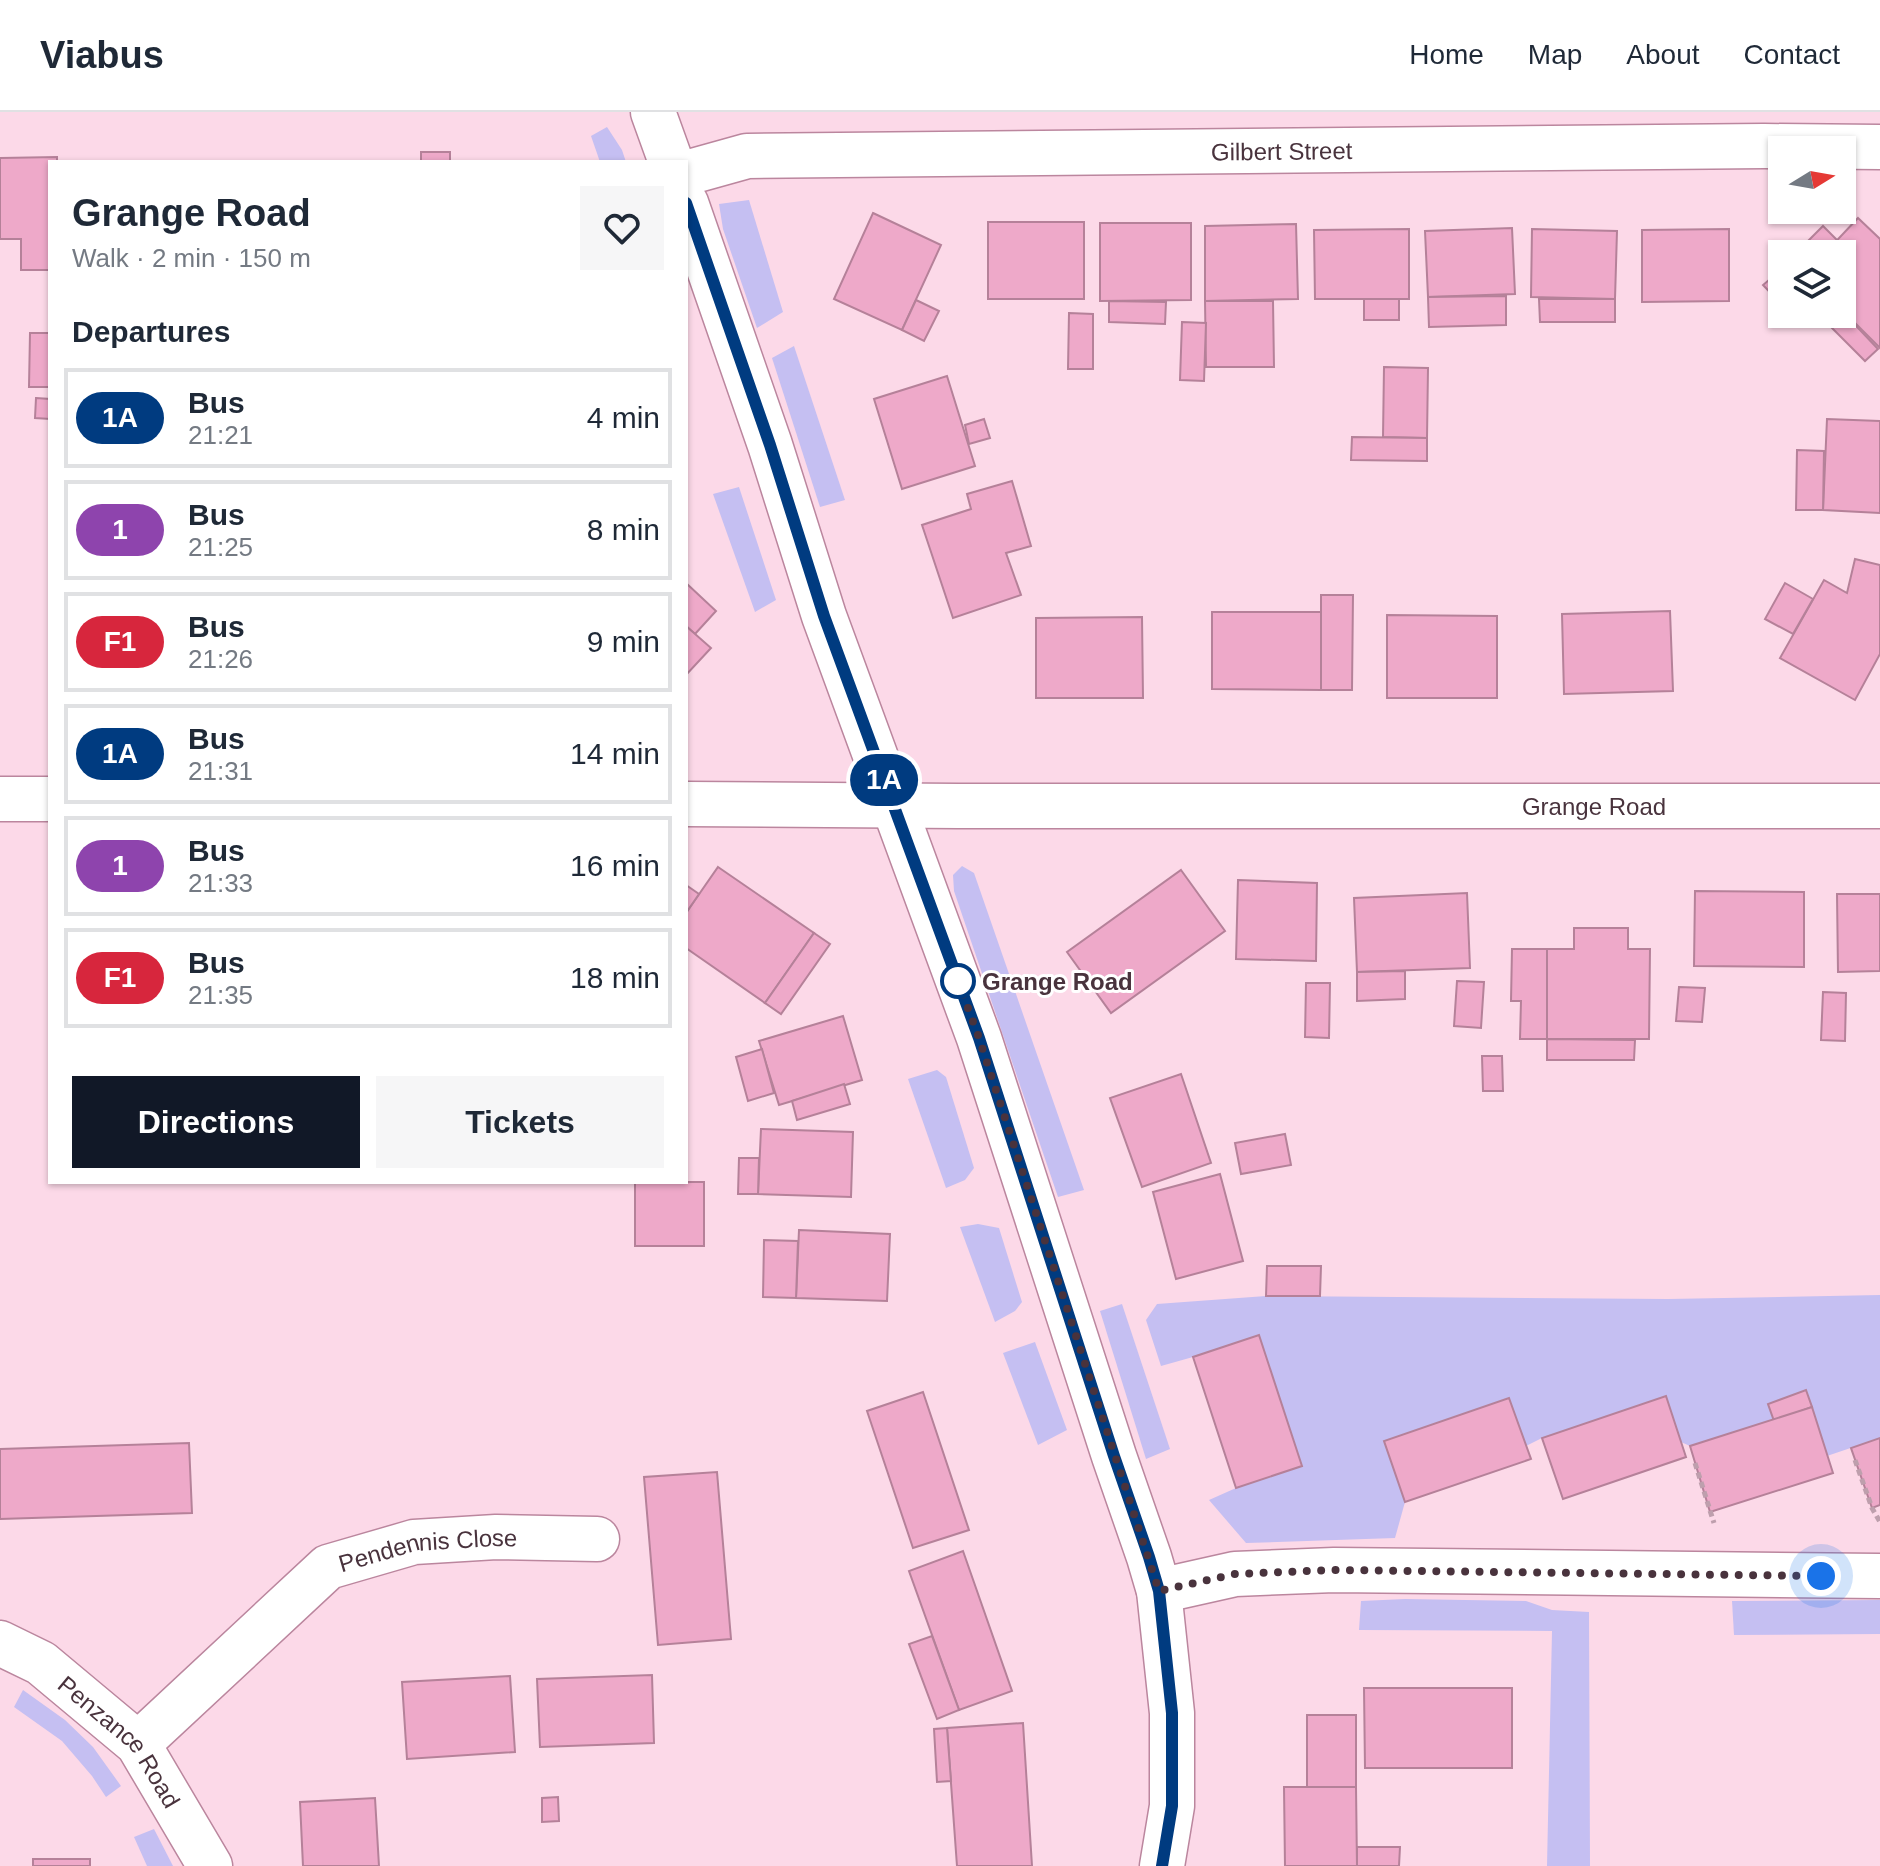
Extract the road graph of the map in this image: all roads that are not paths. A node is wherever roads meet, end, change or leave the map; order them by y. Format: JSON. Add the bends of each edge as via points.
{"nodes":[{"id":1,"x":653,"y":112,"type":"edge"},
{"id":2,"x":1880,"y":147,"type":"edge"},
{"id":3,"x":670,"y":160,"type":"edge"},
{"id":4,"x":688,"y":172,"type":"edge"},
{"id":5,"x":688,"y":209,"type":"edge"},
{"id":6,"x":0,"y":799,"type":"edge"},
{"id":7,"x":48,"y":799,"type":"edge"},
{"id":8,"x":688,"y":804,"type":"edge"},
{"id":9,"x":893,"y":804,"type":"junction"},
{"id":10,"x":1880,"y":806,"type":"edge"},
{"id":11,"x":597,"y":1539,"type":"dead end"},
{"id":12,"x":1880,"y":1576,"type":"edge"},
{"id":13,"x":1159,"y":1591,"type":"junction"},
{"id":14,"x":0,"y":1643,"type":"edge"},
{"id":15,"x":138,"y":1744,"type":"junction"},
{"id":16,"x":210,"y":1866,"type":"edge"},
{"id":17,"x":1162,"y":1866,"type":"edge"}],
"edges":[{"from":1,"to":3,"type":"street"},
{"from":2,"to":4,"type":"street","name":"Gilbert Street","via":[[747,156]]},
{"from":5,"to":9,"type":"street","via":[[824,616]]},
{"from":6,"to":7,"type":"street"},
{"from":8,"to":9,"type":"street","name":"Grange Road"},
{"from":9,"to":10,"type":"street","name":"Grange Road"},
{"from":9,"to":13,"type":"street","via":[[979,1038]]},
{"from":11,"to":15,"type":"street","name":"Pendennis Close","via":[[414,1542],[328,1567]]},
{"from":12,"to":13,"type":"street","via":[[1334,1570],[1235,1574]]},
{"from":13,"to":17,"type":"street","via":[[1172,1713],[1172,1806]]},
{"from":14,"to":15,"type":"street","name":"Penzance Road","via":[[41,1663]]},
{"from":15,"to":16,"type":"street","name":"Penzance Road"}]}
